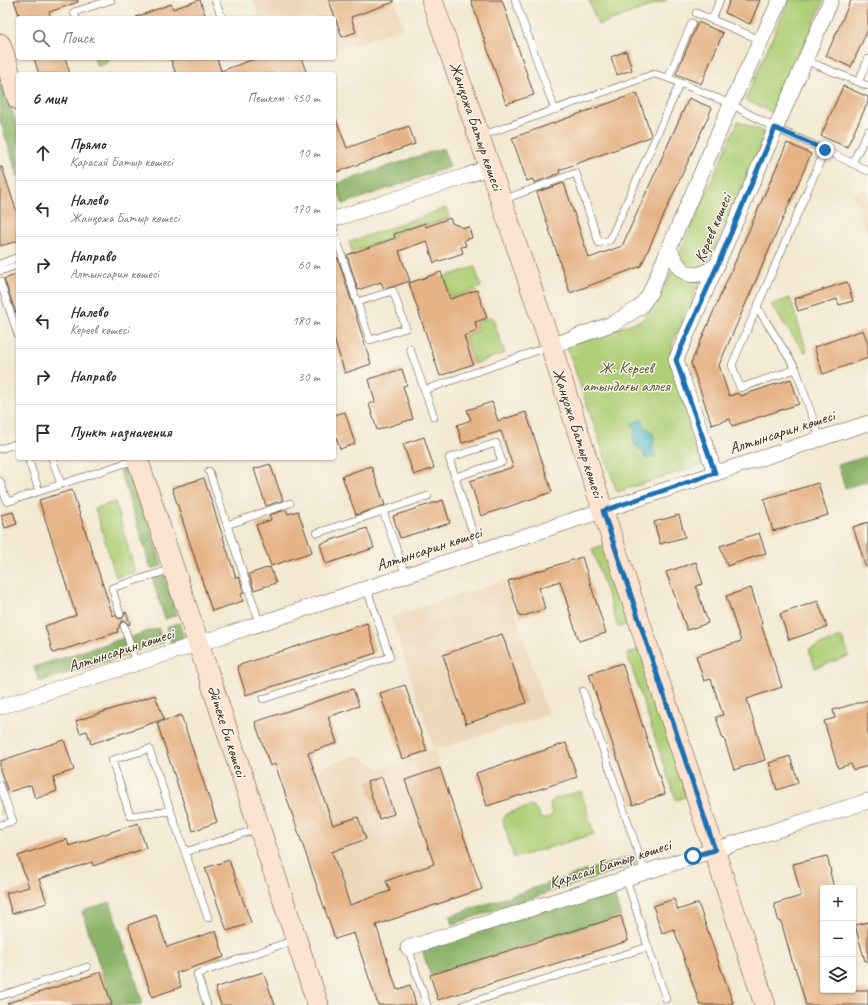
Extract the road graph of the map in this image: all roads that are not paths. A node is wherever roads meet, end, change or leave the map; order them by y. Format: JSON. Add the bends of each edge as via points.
{"nodes":[{"id":1,"x":111,"y":0,"type":"edge"},
{"id":2,"x":215,"y":0,"type":"edge"},
{"id":3,"x":432,"y":0,"type":"edge"},
{"id":4,"x":515,"y":0,"type":"edge"},
{"id":5,"x":720,"y":0,"type":"edge"},
{"id":6,"x":780,"y":0,"type":"edge"},
{"id":7,"x":832,"y":0,"type":"edge"},
{"id":8,"x":696,"y":13,"type":"dead end"},
{"id":9,"x":75,"y":16,"type":"edge"},
{"id":10,"x":221,"y":16,"type":"edge"},
{"id":11,"x":712,"y":19,"type":"junction"},
{"id":12,"x":692,"y":23,"type":"dead end"},
{"id":13,"x":762,"y":40,"type":"junction"},
{"id":14,"x":0,"y":44,"type":"edge"},
{"id":15,"x":805,"y":60,"type":"junction"},
{"id":16,"x":868,"y":60,"type":"edge"},
{"id":17,"x":668,"y":78,"type":"junction"},
{"id":18,"x":859,"y":81,"type":"junction"},
{"id":19,"x":680,"y":83,"type":"junction"},
{"id":20,"x":868,"y":86,"type":"edge"},
{"id":21,"x":16,"y":93,"type":"edge"},
{"id":22,"x":732,"y":104,"type":"junction"},
{"id":23,"x":554,"y":110,"type":"junction"},
{"id":24,"x":775,"y":128,"type":"junction"},
{"id":25,"x":868,"y":131,"type":"edge"},
{"id":26,"x":479,"y":137,"type":"junction"},
{"id":27,"x":825,"y":150,"type":"junction"},
{"id":28,"x":852,"y":164,"type":"junction"},
{"id":29,"x":490,"y":168,"type":"junction"},
{"id":30,"x":868,"y":172,"type":"edge"},
{"id":31,"x":501,"y":200,"type":"junction"},
{"id":32,"x":336,"y":218,"type":"edge"},
{"id":33,"x":336,"y":237,"type":"edge"},
{"id":34,"x":669,"y":248,"type":"junction"},
{"id":35,"x":16,"y":258,"type":"edge"},
{"id":36,"x":0,"y":264,"type":"edge"},
{"id":37,"x":718,"y":264,"type":"junction"},
{"id":38,"x":16,"y":266,"type":"edge"},
{"id":39,"x":0,"y":271,"type":"edge"},
{"id":40,"x":0,"y":282,"type":"edge"},
{"id":41,"x":357,"y":302,"type":"junction"},
{"id":42,"x":757,"y":307,"type":"junction"},
{"id":43,"x":16,"y":329,"type":"edge"},
{"id":44,"x":551,"y":346,"type":"junction"},
{"id":45,"x":410,"y":349,"type":"dead end"},
{"id":46,"x":796,"y":369,"type":"junction"},
{"id":47,"x":425,"y":390,"type":"junction"},
{"id":48,"x":434,"y":416,"type":"dead end"},
{"id":49,"x":868,"y":423,"type":"edge"},
{"id":50,"x":820,"y":439,"type":"junction"},
{"id":51,"x":16,"y":444,"type":"edge"},
{"id":52,"x":0,"y":449,"type":"edge"},
{"id":53,"x":29,"y":460,"type":"edge"},
{"id":54,"x":53,"y":460,"type":"edge"},
{"id":55,"x":134,"y":460,"type":"edge"},
{"id":56,"x":137,"y":460,"type":"edge"},
{"id":57,"x":210,"y":471,"type":"dead end"},
{"id":58,"x":715,"y":473,"type":"junction"},
{"id":59,"x":455,"y":477,"type":"junction"},
{"id":60,"x":0,"y":481,"type":"edge"},
{"id":61,"x":61,"y":484,"type":"junction"},
{"id":62,"x":39,"y":491,"type":"junction"},
{"id":63,"x":428,"y":496,"type":"dead end"},
{"id":64,"x":290,"y":503,"type":"dead end"},
{"id":65,"x":383,"y":511,"type":"junction"},
{"id":66,"x":603,"y":511,"type":"junction"},
{"id":67,"x":227,"y":525,"type":"junction"},
{"id":68,"x":317,"y":534,"type":"dead end"},
{"id":69,"x":479,"y":552,"type":"junction"},
{"id":70,"x":173,"y":568,"type":"junction"},
{"id":71,"x":406,"y":576,"type":"junction"},
{"id":72,"x":367,"y":589,"type":"junction"},
{"id":73,"x":120,"y":614,"type":"dead end"},
{"id":74,"x":260,"y":624,"type":"junction"},
{"id":75,"x":124,"y":626,"type":"dead end"},
{"id":76,"x":198,"y":644,"type":"junction"},
{"id":77,"x":136,"y":664,"type":"junction"},
{"id":78,"x":583,"y":691,"type":"dead end"},
{"id":79,"x":264,"y":699,"type":"dead end"},
{"id":80,"x":0,"y":707,"type":"edge"},
{"id":81,"x":0,"y":785,"type":"edge"},
{"id":82,"x":868,"y":801,"type":"edge"},
{"id":83,"x":170,"y":811,"type":"junction"},
{"id":84,"x":0,"y":825,"type":"edge"},
{"id":85,"x":259,"y":828,"type":"junction"},
{"id":86,"x":715,"y":850,"type":"junction"},
{"id":87,"x":185,"y":852,"type":"junction"},
{"id":88,"x":645,"y":872,"type":"junction"},
{"id":89,"x":626,"y":878,"type":"junction"},
{"id":90,"x":208,"y":918,"type":"dead end"},
{"id":91,"x":296,"y":940,"type":"junction"},
{"id":92,"x":648,"y":947,"type":"junction"},
{"id":93,"x":408,"y":948,"type":"joint"},
{"id":94,"x":87,"y":968,"type":"dead end"},
{"id":95,"x":0,"y":996,"type":"edge"},
{"id":96,"x":666,"y":999,"type":"dead end"},
{"id":97,"x":207,"y":1005,"type":"edge"},
{"id":98,"x":318,"y":1005,"type":"edge"},
{"id":99,"x":427,"y":1005,"type":"edge"},
{"id":100,"x":463,"y":1005,"type":"edge"},
{"id":101,"x":765,"y":1005,"type":"edge"}],
"edges":[{"from":1,"to":9,"type":"lane","via":[[74,12]]},
{"from":2,"to":10,"type":"lane"},
{"from":3,"to":26,"type":"street","name":"Жанқожа Батыр көшесі"},
{"from":4,"to":23,"type":"lane"},
{"from":5,"to":11,"type":"lane"},
{"from":6,"to":13,"type":"street","name":"Кереев көшесі"},
{"from":7,"to":15,"type":"street","name":"Кереев көшесі"},
{"from":8,"to":11,"type":"lane"},
{"from":11,"to":13,"type":"lane"},
{"from":12,"to":17,"type":"lane"},
{"from":13,"to":22,"type":"street","name":"Кереев көшесі"},
{"from":14,"to":21,"type":"street"},
{"from":15,"to":18,"type":"lane"},
{"from":15,"to":24,"type":"street","name":"Кереев көшесі"},
{"from":16,"to":18,"type":"lane"},
{"from":17,"to":19,"type":"lane"},
{"from":17,"to":23,"type":"lane","via":[[654,74]]},
{"from":18,"to":20,"type":"lane"},
{"from":19,"to":22,"type":"lane"},
{"from":19,"to":31,"type":"lane","via":[[610,240],[599,243],[576,173]]},
{"from":22,"to":24,"type":"lane"},
{"from":22,"to":34,"type":"street","name":"Кереев көшесі"},
{"from":23,"to":26,"type":"lane"},
{"from":24,"to":27,"type":"lane"},
{"from":24,"to":37,"type":"street","name":"Кереев көшесі"},
{"from":25,"to":28,"type":"lane"},
{"from":26,"to":29,"type":"street","name":"Жанқожа Батыр көшесі"},
{"from":27,"to":28,"type":"lane"},
{"from":27,"to":42,"type":"lane"},
{"from":28,"to":30,"type":"lane"},
{"from":29,"to":31,"type":"street","name":"Жанқожа Батыр көшесі"},
{"from":29,"to":32,"type":"street"},
{"from":31,"to":44,"type":"street","name":"Жанқожа Батыр көшесі"},
{"from":33,"to":41,"type":"lane"},
{"from":34,"to":37,"type":"street","via":[[680,268],[687,274],[697,275]]},
{"from":34,"to":44,"type":"street","name":"Кереев көшесі","via":[[649,295],[640,307],[614,323]]},
{"from":35,"to":36,"type":"lane"},
{"from":37,"to":58,"type":"street","name":"Кереев көшесі","via":[[676,360]]},
{"from":38,"to":39,"type":"lane"},
{"from":40,"to":43,"type":"lane"},
{"from":41,"to":41,"type":"lane","via":[[394,291],[406,328],[370,340]]},
{"from":42,"to":46,"type":"lane"},
{"from":42,"to":46,"type":"lane","via":[[732,365],[740,388]]},
{"from":44,"to":47,"type":"lane"},
{"from":44,"to":66,"type":"street","name":"Жанқожа Батыр көшесі"},
{"from":45,"to":47,"type":"lane"},
{"from":46,"to":50,"type":"lane"},
{"from":47,"to":48,"type":"lane"},
{"from":49,"to":50,"type":"street","name":"Алтынсарин көшесі"},
{"from":50,"to":58,"type":"street","name":"Алтынсарин көшесі"},
{"from":51,"to":52,"type":"lane"},
{"from":53,"to":62,"type":"lane"},
{"from":54,"to":61,"type":"lane"},
{"from":55,"to":61,"type":"lane"},
{"from":56,"to":70,"type":"street","name":"Әйтеке Би көшесі"},
{"from":57,"to":67,"type":"lane"},
{"from":58,"to":66,"type":"street","name":"Алтынсарин көшесі"},
{"from":59,"to":59,"type":"lane","via":[[502,462],[496,443],[449,458]]},
{"from":59,"to":69,"type":"lane"},
{"from":60,"to":62,"type":"lane","via":[[7,502]]},
{"from":61,"to":62,"type":"lane"},
{"from":63,"to":65,"type":"lane"},
{"from":64,"to":67,"type":"lane"},
{"from":65,"to":68,"type":"lane"},
{"from":65,"to":71,"type":"lane"},
{"from":66,"to":69,"type":"street","name":"Алтынсарин көшесі"},
{"from":66,"to":86,"type":"street","name":"Жанқожа Батыр көшесі"},
{"from":67,"to":74,"type":"lane"},
{"from":69,"to":71,"type":"street","name":"Алтынсарин көшесі"},
{"from":70,"to":73,"type":"lane","via":[[112,588]]},
{"from":70,"to":76,"type":"street","name":"Әйтеке Би көшесі"},
{"from":71,"to":72,"type":"street","name":"Алтынсарин көшесі"},
{"from":72,"to":74,"type":"street","name":"Алтынсарин көшесі"},
{"from":72,"to":79,"type":"lane","via":[[390,657]]},
{"from":74,"to":76,"type":"street","name":"Алтынсарин көшесі"},
{"from":75,"to":77,"type":"lane"},
{"from":76,"to":77,"type":"street","name":"Алтынсарин көшесі"},
{"from":76,"to":85,"type":"street","name":"Әйтеке Би көшесі"},
{"from":77,"to":80,"type":"street","name":"Алтынсарин көшесі"},
{"from":78,"to":88,"type":"lane"},
{"from":81,"to":84,"type":"lane","via":[[13,821]]},
{"from":82,"to":86,"type":"street","name":"Қарасай Батыр көшесі"},
{"from":83,"to":83,"type":"lane","via":[[149,749],[112,760],[130,816]]},
{"from":83,"to":87,"type":"lane"},
{"from":85,"to":87,"type":"lane"},
{"from":85,"to":91,"type":"street","name":"Әйтеке Би көшесі"},
{"from":86,"to":88,"type":"street","name":"Қарасай Батыр көшесі"},
{"from":86,"to":101,"type":"street","name":"Жанқожа Батыр көшесі"},
{"from":87,"to":90,"type":"lane"},
{"from":88,"to":89,"type":"street","name":"Қарасай Батыр көшесі"},
{"from":89,"to":92,"type":"lane"},
{"from":89,"to":93,"type":"street","name":"Қарасай Батыр көшесі"},
{"from":91,"to":97,"type":"lane","via":[[197,974]]},
{"from":91,"to":98,"type":"street","name":"Әйтеке Би көшесі"},
{"from":92,"to":96,"type":"lane"},
{"from":92,"to":100,"type":"lane"},
{"from":93,"to":99,"type":"lane"},
{"from":94,"to":95,"type":"lane"}]}
